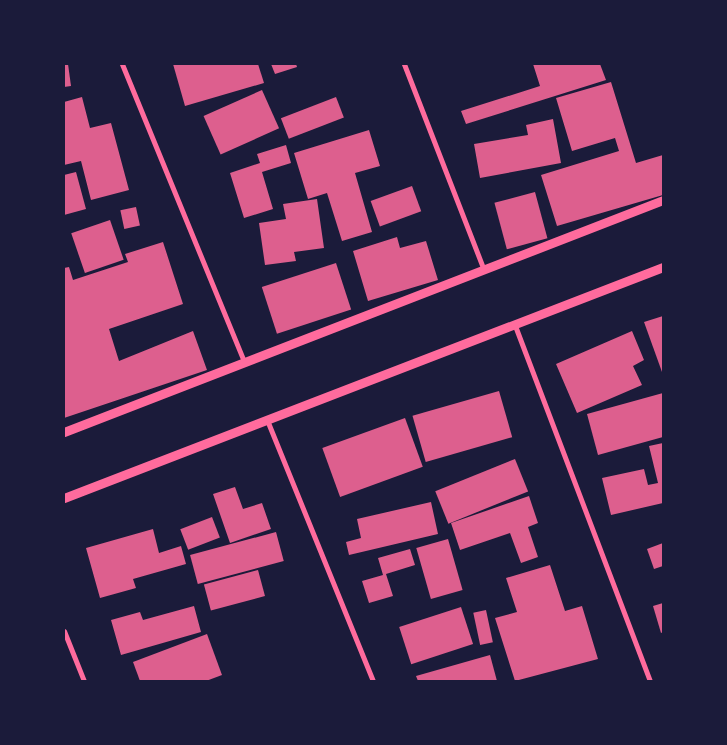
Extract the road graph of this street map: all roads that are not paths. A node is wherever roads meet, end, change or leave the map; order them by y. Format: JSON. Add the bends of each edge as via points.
{"nodes":[{"id":1,"x":122,"y":64,"type":"edge"},
{"id":2,"x":404,"y":64,"type":"edge"},
{"id":3,"x":663,"y":200,"type":"edge"},
{"id":4,"x":663,"y":267,"type":"edge"},
{"id":5,"x":484,"y":270,"type":"junction"},
{"id":6,"x":514,"y":323,"type":"junction"},
{"id":7,"x":244,"y":362,"type":"junction"},
{"id":8,"x":268,"y":420,"type":"junction"},
{"id":9,"x":64,"y":432,"type":"edge"},
{"id":10,"x":64,"y":498,"type":"edge"},
{"id":11,"x":64,"y":632,"type":"edge"},
{"id":12,"x":84,"y":681,"type":"edge"},
{"id":13,"x":373,"y":681,"type":"edge"},
{"id":14,"x":650,"y":681,"type":"edge"}],
"edges":[{"from":1,"to":7,"type":"street"},
{"from":2,"to":5,"type":"street"},
{"from":3,"to":5,"type":"street"},
{"from":4,"to":6,"type":"street"},
{"from":5,"to":7,"type":"street"},
{"from":6,"to":8,"type":"street"},
{"from":6,"to":14,"type":"street"},
{"from":7,"to":9,"type":"street"},
{"from":8,"to":10,"type":"street"},
{"from":8,"to":13,"type":"street"},
{"from":11,"to":12,"type":"street"}]}
